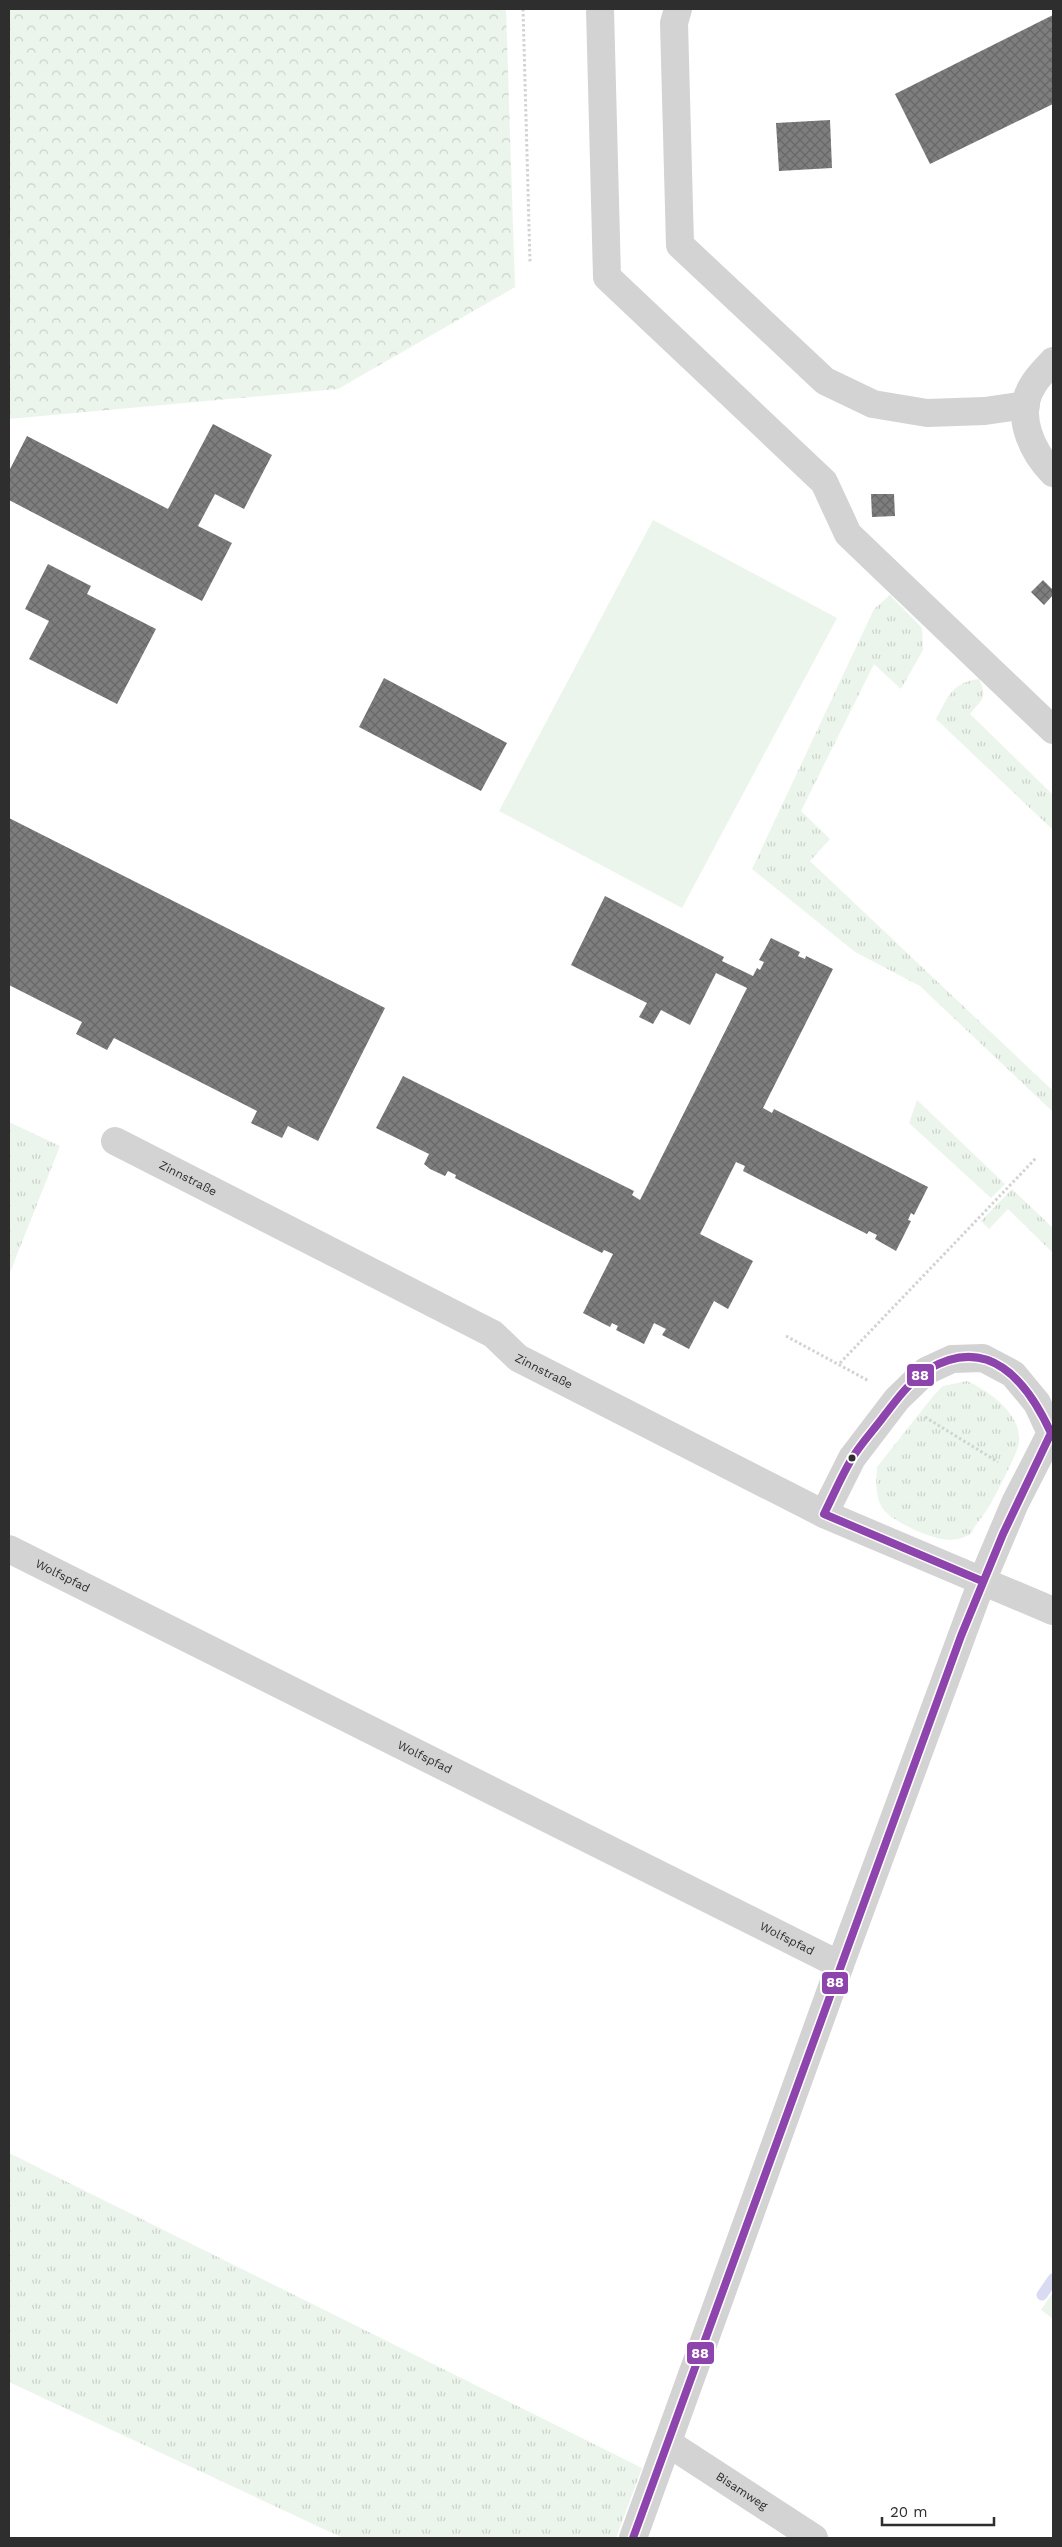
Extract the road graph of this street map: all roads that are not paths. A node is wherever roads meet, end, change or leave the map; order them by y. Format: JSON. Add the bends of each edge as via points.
{"nodes":[{"id":1,"x":600,"y":9,"type":"edge"},
{"id":2,"x":678,"y":9,"type":"edge"},
{"id":3,"x":1053,"y":361,"type":"edge"},
{"id":4,"x":1026,"y":406,"type":"junction"},
{"id":5,"x":1053,"y":473,"type":"edge"},
{"id":6,"x":1053,"y":730,"type":"edge"},
{"id":7,"x":115,"y":1141,"type":"dead end"},
{"id":8,"x":1052,"y":1431,"type":"edge"},
{"id":9,"x":824,"y":1514,"type":"junction"},
{"id":10,"x":9,"y":1549,"type":"edge"},
{"id":11,"x":982,"y":1581,"type":"junction"},
{"id":12,"x":1053,"y":1611,"type":"edge"},
{"id":13,"x":840,"y":1965,"type":"junction"},
{"id":14,"x":668,"y":2443,"type":"junction"},
{"id":15,"x":633,"y":2538,"type":"edge"},
{"id":16,"x":814,"y":2538,"type":"edge"}],
"edges":[{"from":1,"to":6,"type":"street","via":[[607,277],[824,482],[848,534]]},
{"from":2,"to":4,"type":"street","via":[[674,24],[680,245],[825,381],[872,404],[927,413]]},
{"from":3,"to":4,"type":"street","via":[[1032,386]]},
{"from":4,"to":5,"type":"street","via":[[1026,424],[1032,446]]},
{"from":7,"to":9,"type":"street","name":"Zinnstraße","via":[[493,1334],[518,1358]]},
{"from":8,"to":9,"type":"street","via":[[1037,1403],[1013,1374],[982,1358],[952,1359],[926,1371],[901,1395],[852,1458]]},
{"from":8,"to":11,"type":"street","via":[[1014,1503]]},
{"from":9,"to":11,"type":"street","name":"Zinnstraße"},
{"from":10,"to":13,"type":"street","name":"Wolfspfad"},
{"from":11,"to":12,"type":"street","name":"Zinnstraße"},
{"from":11,"to":13,"type":"street"},
{"from":13,"to":14,"type":"street"},
{"from":14,"to":15,"type":"street"},
{"from":14,"to":16,"type":"street","name":"Bisamweg"}]}
